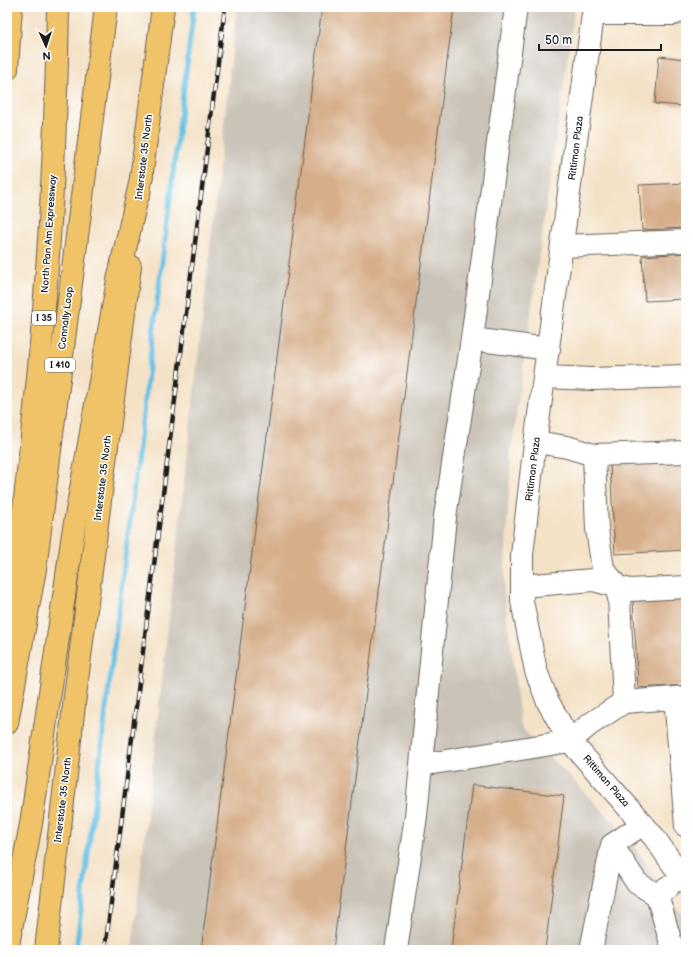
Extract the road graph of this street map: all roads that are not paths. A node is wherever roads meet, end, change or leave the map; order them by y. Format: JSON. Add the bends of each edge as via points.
{"nodes":[{"id":1,"x":11,"y":7,"type":"edge"},
{"id":2,"x":58,"y":7,"type":"edge"},
{"id":3,"x":106,"y":7,"type":"edge"},
{"id":4,"x":163,"y":7,"type":"edge"},
{"id":5,"x":516,"y":7,"type":"edge"},
{"id":6,"x":686,"y":8,"type":"edge"},
{"id":7,"x":593,"y":10,"type":"edge"},
{"id":8,"x":7,"y":69,"type":"edge"},
{"id":9,"x":142,"y":175,"type":"junction"},
{"id":10,"x":686,"y":241,"type":"edge"},
{"id":11,"x":563,"y":246,"type":"junction"},
{"id":12,"x":472,"y":339,"type":"junction"},
{"id":13,"x":549,"y":349,"type":"junction"},
{"id":14,"x":686,"y":376,"type":"edge"},
{"id":15,"x":545,"y":377,"type":"junction"},
{"id":16,"x":536,"y":442,"type":"junction"},
{"id":17,"x":686,"y":452,"type":"edge"},
{"id":18,"x":594,"y":455,"type":"junction"},
{"id":19,"x":614,"y":585,"type":"junction"},
{"id":20,"x":522,"y":586,"type":"junction"},
{"id":21,"x":686,"y":587,"type":"edge"},
{"id":22,"x":7,"y":627,"type":"edge"},
{"id":23,"x":624,"y":702,"type":"junction"},
{"id":24,"x":681,"y":706,"type":"edge"},
{"id":25,"x":7,"y":723,"type":"edge"},
{"id":26,"x":570,"y":741,"type":"junction"},
{"id":27,"x":421,"y":764,"type":"junction"},
{"id":28,"x":643,"y":824,"type":"junction"},
{"id":29,"x":686,"y":826,"type":"edge"},
{"id":30,"x":659,"y":844,"type":"junction"},
{"id":31,"x":612,"y":845,"type":"junction"},
{"id":32,"x":684,"y":880,"type":"edge"},
{"id":33,"x":657,"y":895,"type":"junction"},
{"id":34,"x":7,"y":950,"type":"edge"},
{"id":35,"x":46,"y":950,"type":"edge"},
{"id":36,"x":396,"y":950,"type":"edge"},
{"id":37,"x":591,"y":950,"type":"edge"},
{"id":38,"x":673,"y":950,"type":"edge"}],
"edges":[{"from":1,"to":8,"type":"main road"},
{"from":2,"to":22,"type":"main road","name":"North Pan Am Expressway","number":"I 35","via":[[51,223],[43,325],[28,473]]},
{"from":3,"to":25,"type":"main road","name":"Connally Loop","number":"I 410","via":[[34,568]]},
{"from":4,"to":9,"type":"main road","name":"Interstate 35 North"},
{"from":5,"to":12,"type":"street"},
{"from":6,"to":7,"type":"street","via":[[674,14]]},
{"from":7,"to":11,"type":"street","name":"Rittiman Plaza"},
{"from":9,"to":34,"type":"main road","via":[[118,280],[73,534],[31,824]]},
{"from":9,"to":35,"type":"main road","name":"Interstate 35 North","via":[[74,704]]},
{"from":10,"to":11,"type":"street"},
{"from":11,"to":13,"type":"street","name":"Rittiman Plaza"},
{"from":12,"to":13,"type":"street"},
{"from":12,"to":27,"type":"street","via":[[445,517]]},
{"from":13,"to":15,"type":"street","name":"Rittiman Plaza"},
{"from":14,"to":15,"type":"street","via":[[592,379]]},
{"from":15,"to":16,"type":"street","name":"Rittiman Plaza"},
{"from":16,"to":18,"type":"street"},
{"from":16,"to":20,"type":"street","name":"Rittiman Plaza","via":[[522,555]]},
{"from":17,"to":18,"type":"street"},
{"from":18,"to":19,"type":"street","via":[[596,529],[603,569]]},
{"from":19,"to":20,"type":"street","via":[[594,580]]},
{"from":19,"to":21,"type":"street","via":[[630,590]]},
{"from":19,"to":23,"type":"street","via":[[619,597]]},
{"from":20,"to":26,"type":"street","name":"Rittiman Plaza","via":[[522,601],[536,671],[548,702]]},
{"from":23,"to":24,"type":"street"},
{"from":23,"to":26,"type":"street","via":[[589,724]]},
{"from":24,"to":29,"type":"street"},
{"from":26,"to":27,"type":"street"},
{"from":26,"to":28,"type":"street","name":"Rittiman Plaza"},
{"from":27,"to":36,"type":"street"},
{"from":28,"to":30,"type":"street","name":"Rittiman Plaza"},
{"from":28,"to":31,"type":"street"},
{"from":29,"to":30,"type":"street"},
{"from":30,"to":32,"type":"street","name":"Rittiman Plaza"},
{"from":31,"to":33,"type":"street","via":[[637,883]]},
{"from":31,"to":37,"type":"street"},
{"from":32,"to":33,"type":"street"},
{"from":33,"to":38,"type":"street"}]}
